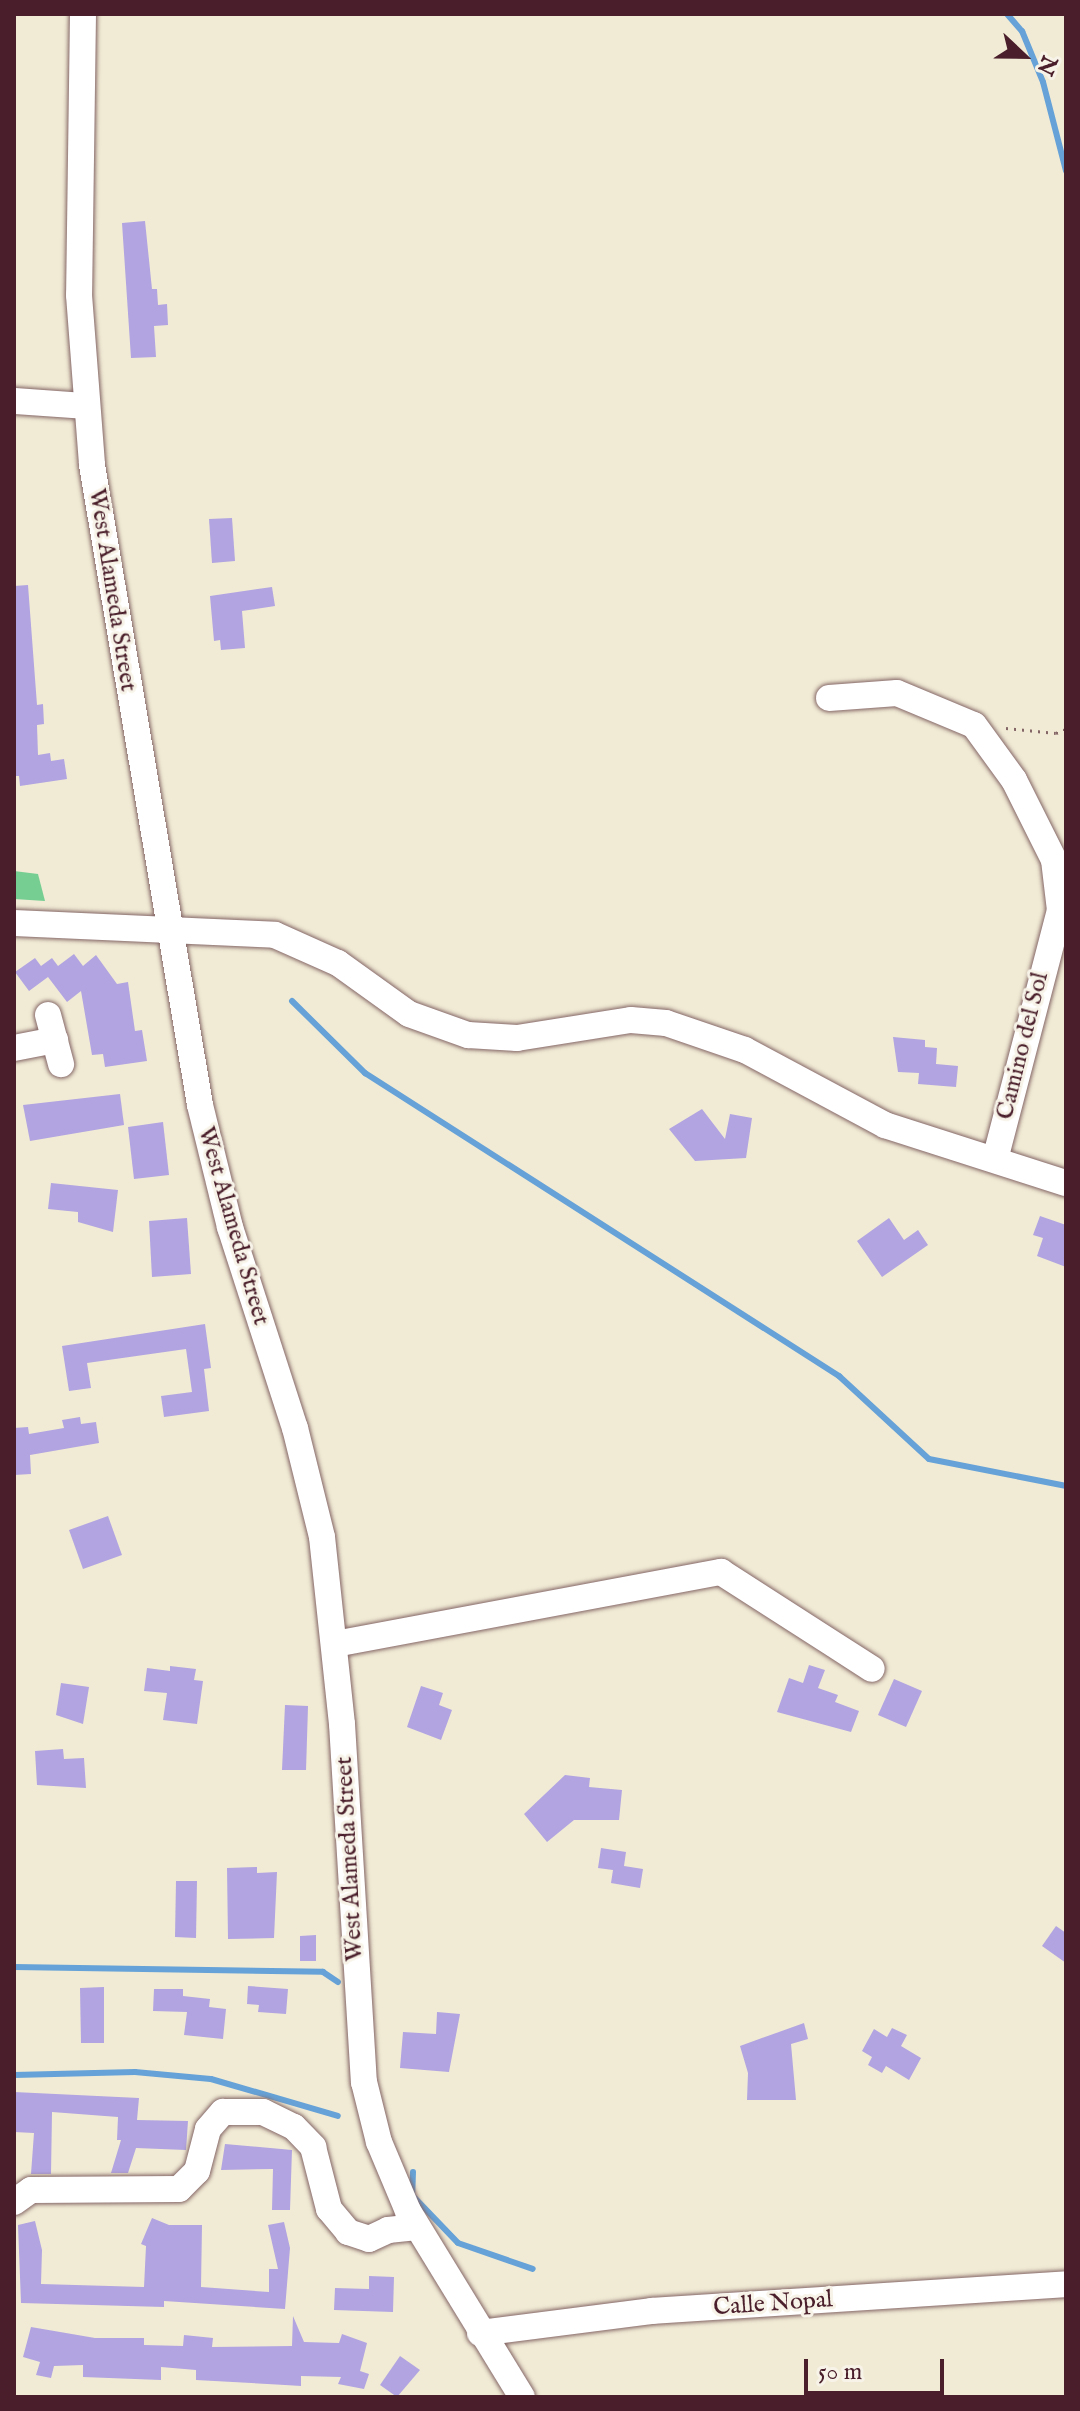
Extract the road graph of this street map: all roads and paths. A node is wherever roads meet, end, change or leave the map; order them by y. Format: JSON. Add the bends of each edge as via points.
{"nodes":[{"id":1,"x":83,"y":14,"type":"edge"},
{"id":2,"x":14,"y":401,"type":"edge"},
{"id":3,"x":85,"y":406,"type":"junction"},
{"id":4,"x":829,"y":698,"type":"dead end"},
{"id":5,"x":974,"y":725,"type":"junction"},
{"id":6,"x":1066,"y":729,"type":"edge"},
{"id":7,"x":14,"y":923,"type":"edge"},
{"id":8,"x":167,"y":930,"type":"junction"},
{"id":9,"x":48,"y":1015,"type":"dead end"},
{"id":10,"x":14,"y":1048,"type":"edge"},
{"id":11,"x":995,"y":1159,"type":"junction"},
{"id":12,"x":1066,"y":1183,"type":"edge"},
{"id":13,"x":335,"y":1644,"type":"junction"},
{"id":14,"x":872,"y":1669,"type":"dead end"},
{"id":15,"x":14,"y":2202,"type":"edge"},
{"id":16,"x":417,"y":2227,"type":"junction"},
{"id":17,"x":1066,"y":2284,"type":"edge"},
{"id":18,"x":480,"y":2333,"type":"junction"},
{"id":19,"x":522,"y":2397,"type":"edge"}],
"edges":[{"from":1,"to":3,"type":"street","name":"West Alameda Street","via":[[79,267]]},
{"from":2,"to":3,"type":"street"},
{"from":3,"to":8,"type":"street","name":"West Alameda Street"},
{"from":4,"to":5,"type":"street","via":[[897,693]]},
{"from":5,"to":6,"type":"path","via":[[1056,733]]},
{"from":5,"to":11,"type":"street","name":"Camino del Sol","via":[[1014,780],[1054,860],[1060,910]]},
{"from":7,"to":8,"type":"street"},
{"from":8,"to":11,"type":"street","via":[[250,932],[301,942],[409,1014],[468,1035],[517,1038],[631,1020],[666,1023],[745,1050],[885,1125]]},
{"from":8,"to":13,"type":"street","name":"West Alameda Street","via":[[215,1174],[315,1504]]},
{"from":9,"to":10,"type":"street","via":[[58,1052]]},
{"from":11,"to":12,"type":"street"},
{"from":13,"to":14,"type":"street","via":[[721,1572]]},
{"from":13,"to":16,"type":"street","name":"West Alameda Street","via":[[364,2082],[388,2165]]},
{"from":15,"to":16,"type":"street","via":[[31,2190],[179,2189],[197,2171],[208,2129],[223,2112],[263,2112],[294,2127],[313,2147],[329,2209],[348,2232],[369,2239],[388,2230]]},
{"from":16,"to":18,"type":"street","name":"West Alameda Street"},
{"from":17,"to":18,"type":"street","name":"Calle Nopal","via":[[652,2311]]},
{"from":18,"to":19,"type":"street","name":"West Alameda Street"}]}
